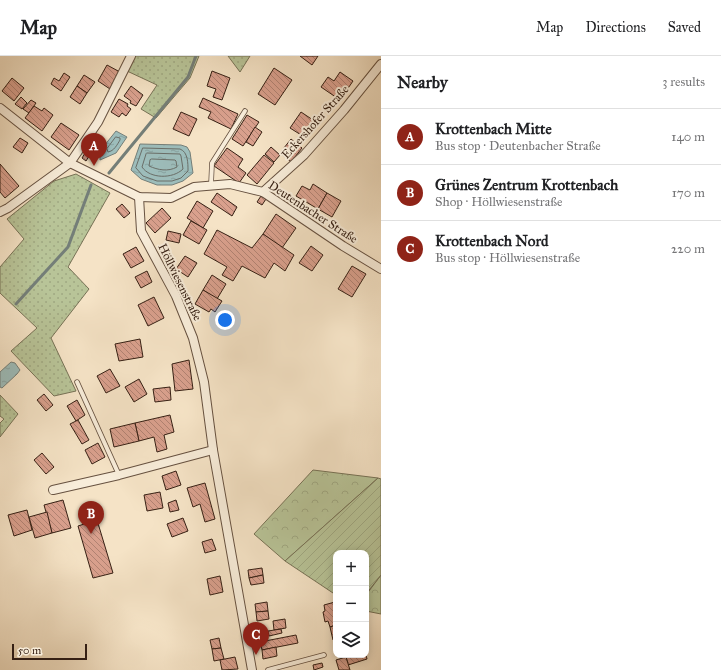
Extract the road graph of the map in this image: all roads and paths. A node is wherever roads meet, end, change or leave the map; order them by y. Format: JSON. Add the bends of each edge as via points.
{"nodes":[{"id":1,"x":131,"y":56,"type":"edge"},
{"id":2,"x":381,"y":64,"type":"edge"},
{"id":3,"x":0,"y":108,"type":"edge"},
{"id":4,"x":245,"y":111,"type":"dead end"},
{"id":5,"x":70,"y":164,"type":"junction"},
{"id":6,"x":211,"y":186,"type":"junction"},
{"id":7,"x":263,"y":192,"type":"junction"},
{"id":8,"x":139,"y":197,"type":"junction"},
{"id":9,"x":0,"y":212,"type":"edge"},
{"id":10,"x":381,"y":269,"type":"edge"},
{"id":11,"x":77,"y":382,"type":"dead end"},
{"id":12,"x":212,"y":450,"type":"junction"},
{"id":13,"x":119,"y":475,"type":"junction"},
{"id":14,"x":53,"y":490,"type":"dead end"},
{"id":15,"x":324,"y":655,"type":"dead end"},
{"id":16,"x":252,"y":670,"type":"edge"},
{"id":17,"x":268,"y":670,"type":"edge"}],
"edges":[{"from":1,"to":5,"type":"street","via":[[98,122]]},
{"from":2,"to":7,"type":"street","name":"Eckershofer Straße","via":[[304,155]]},
{"from":3,"to":5,"type":"street","name":"Deutenbacher Straße"},
{"from":4,"to":6,"type":"lane","via":[[212,163]]},
{"from":5,"to":8,"type":"street","name":"Deutenbacher Straße"},
{"from":5,"to":9,"type":"street"},
{"from":6,"to":7,"type":"street","name":"Deutenbacher Straße","via":[[230,184]]},
{"from":6,"to":8,"type":"street","name":"Deutenbacher Straße","via":[[194,187],[171,198]]},
{"from":7,"to":10,"type":"street","name":"Deutenbacher Straße"},
{"from":8,"to":12,"type":"street","name":"Höllwiesenstraße","via":[[141,231],[176,296],[192,338],[204,382]]},
{"from":11,"to":13,"type":"lane"},
{"from":12,"to":13,"type":"street"},
{"from":12,"to":16,"type":"street","name":"Höllwiesenstraße"},
{"from":13,"to":14,"type":"street"},
{"from":15,"to":17,"type":"lane"}]}
